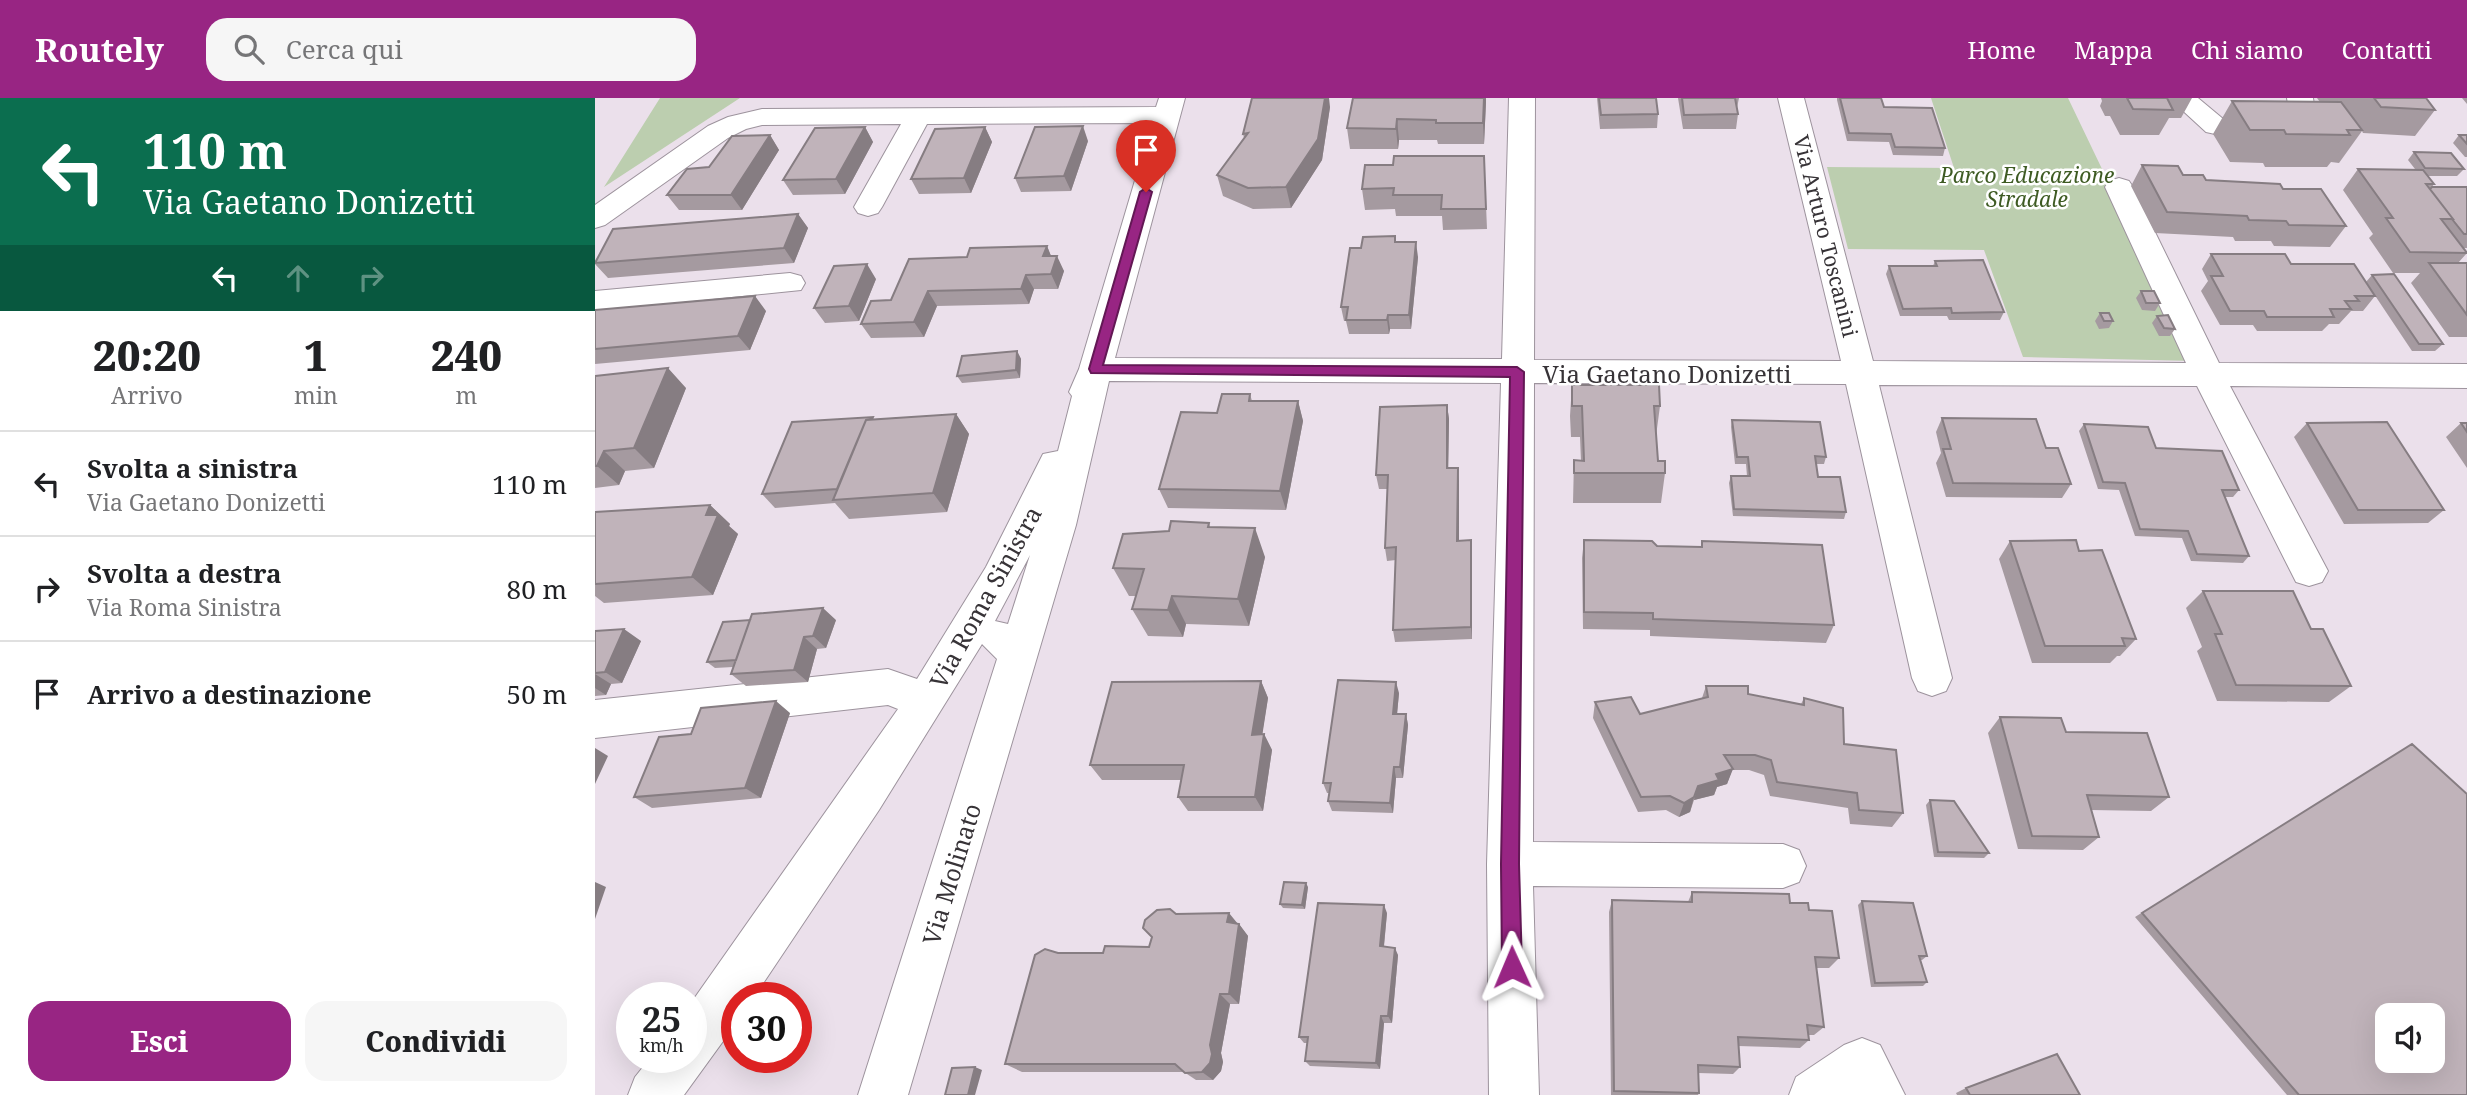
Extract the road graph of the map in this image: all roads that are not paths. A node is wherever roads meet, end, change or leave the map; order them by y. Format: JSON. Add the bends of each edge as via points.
{"nodes":[{"id":1,"x":1522,"y":98,"type":"edge"},
{"id":2,"x":1791,"y":98,"type":"edge"},
{"id":3,"x":2182,"y":98,"type":"edge"},
{"id":4,"x":2300,"y":98,"type":"edge"},
{"id":5,"x":1170,"y":107,"type":"edge"},
{"id":6,"x":918,"y":117,"type":"junction"},
{"id":7,"x":2119,"y":187,"type":"dead end"},
{"id":8,"x":624,"y":199,"type":"junction"},
{"id":9,"x":595,"y":200,"type":"edge"},
{"id":10,"x":868,"y":207,"type":"dead end"},
{"id":11,"x":595,"y":219,"type":"edge"},
{"id":12,"x":790,"y":283,"type":"dead end"},
{"id":13,"x":595,"y":302,"type":"edge"},
{"id":14,"x":1095,"y":369,"type":"junction"},
{"id":15,"x":1517,"y":372,"type":"junction"},
{"id":16,"x":1860,"y":373,"type":"junction"},
{"id":17,"x":2209,"y":376,"type":"junction"},
{"id":18,"x":2467,"y":376,"type":"edge"},
{"id":19,"x":2309,"y":571,"type":"dead end"},
{"id":20,"x":969,"y":629,"type":"junction"},
{"id":21,"x":1019,"y":653,"type":"junction"},
{"id":22,"x":1932,"y":678,"type":"dead end"},
{"id":23,"x":926,"y":701,"type":"junction"},
{"id":24,"x":595,"y":719,"type":"edge"},
{"id":25,"x":1510,"y":864,"type":"junction"},
{"id":26,"x":1783,"y":866,"type":"dead end"},
{"id":27,"x":707,"y":1023,"type":"edge"},
{"id":28,"x":670,"y":1073,"type":"edge"},
{"id":29,"x":653,"y":1095,"type":"edge"},
{"id":30,"x":883,"y":1095,"type":"edge"},
{"id":31,"x":1514,"y":1095,"type":"edge"},
{"id":32,"x":1814,"y":1095,"type":"edge"},
{"id":33,"x":1880,"y":1095,"type":"edge"}],
"edges":[{"from":1,"to":15,"type":"street"},
{"from":2,"to":16,"type":"street","name":"Via Arturo Toscanini"},
{"from":3,"to":4,"type":"street","via":[[2215,126],[2304,125]]},
{"from":5,"to":6,"type":"street"},
{"from":5,"to":14,"type":"street","name":"Via Roma Sinistra"},
{"from":6,"to":8,"type":"street","via":[[762,117],[737,123]]},
{"from":6,"to":10,"type":"street"},
{"from":7,"to":17,"type":"street"},
{"from":8,"to":9,"type":"street"},
{"from":8,"to":11,"type":"street"},
{"from":12,"to":13,"type":"street"},
{"from":14,"to":15,"type":"street","name":"Via Gaetano Donizetti"},
{"from":14,"to":20,"type":"street","name":"Via Roma Sinistra","via":[[1043,492]]},
{"from":14,"to":21,"type":"street","name":"Via Molinato","via":[[1058,525]]},
{"from":15,"to":16,"type":"street","name":"Via Gaetano Donizetti"},
{"from":15,"to":25,"type":"street"},
{"from":16,"to":17,"type":"street","name":"Via Gaetano Donizetti"},
{"from":16,"to":22,"type":"street"},
{"from":17,"to":18,"type":"street","name":"Via Gaetano Donizetti"},
{"from":17,"to":19,"type":"street"},
{"from":20,"to":21,"type":"street","via":[[999,638]]},
{"from":20,"to":23,"type":"street","name":"Via Roma Sinistra"},
{"from":21,"to":30,"type":"street","name":"Via Molinato"},
{"from":23,"to":24,"type":"street","via":[[888,687]]},
{"from":23,"to":27,"type":"street","name":"Via Roma Sinistra","via":[[795,901]]},
{"from":25,"to":26,"type":"street"},
{"from":25,"to":31,"type":"street"},
{"from":28,"to":29,"type":"street"},
{"from":32,"to":33,"type":"street","via":[[1862,1063]]}]}
